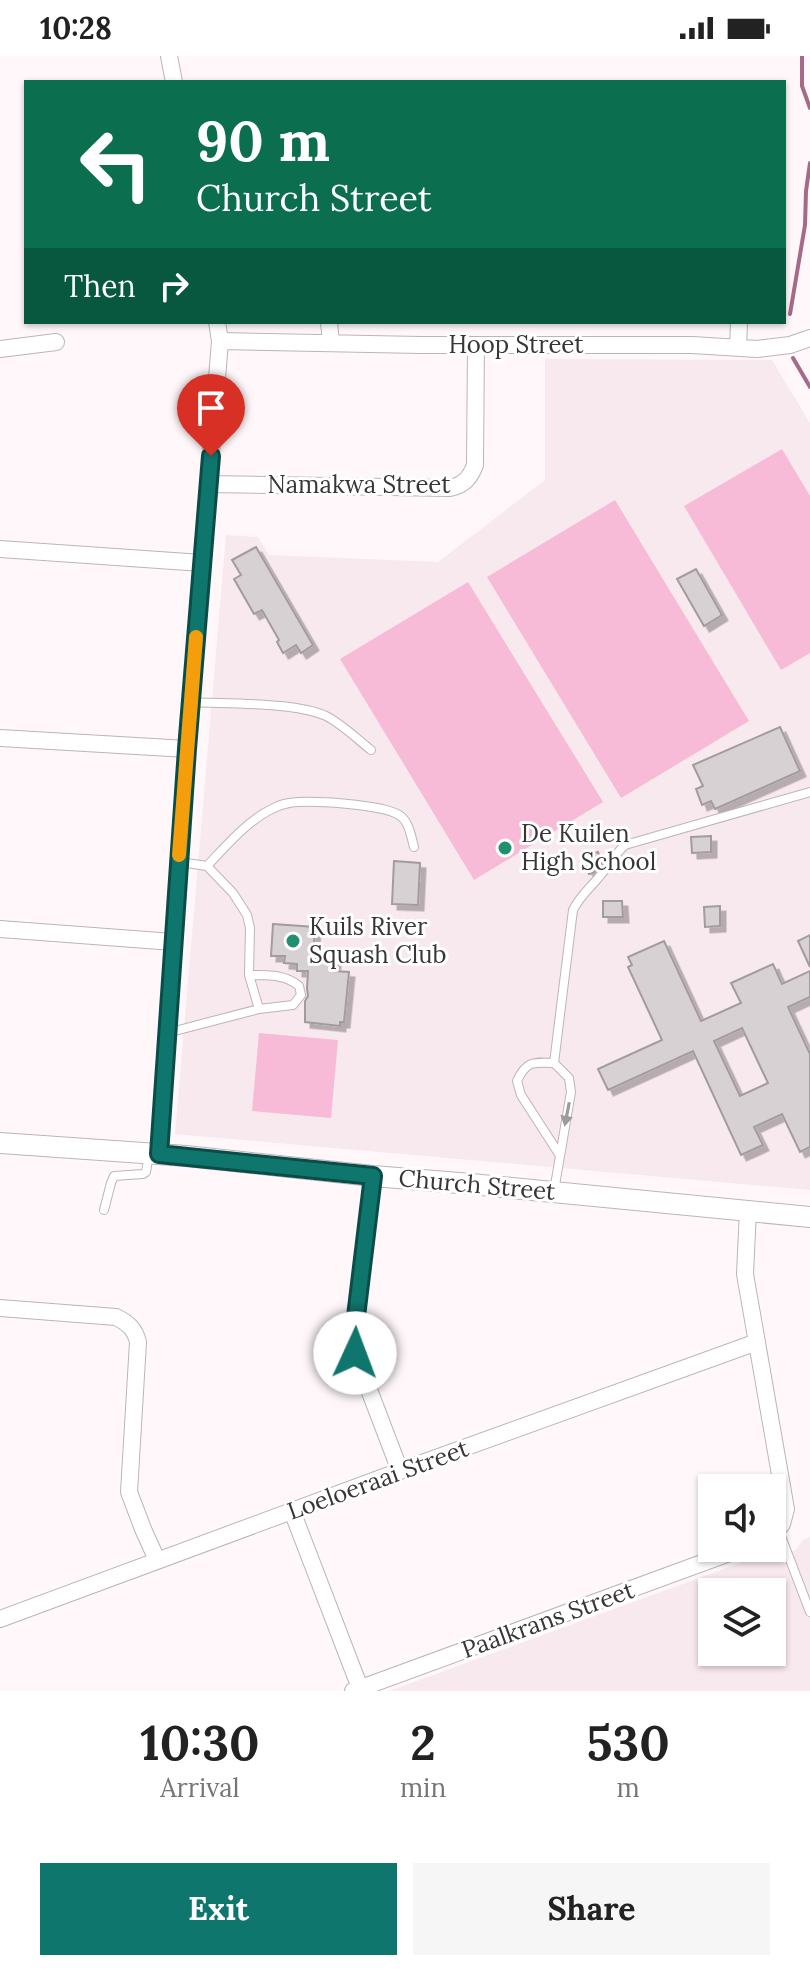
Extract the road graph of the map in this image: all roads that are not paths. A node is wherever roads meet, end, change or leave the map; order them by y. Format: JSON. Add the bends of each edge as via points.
{"nodes":[{"id":1,"x":169,"y":56,"type":"edge"},
{"id":2,"x":174,"y":80,"type":"edge"},
{"id":3,"x":217,"y":324,"type":"edge"},
{"id":4,"x":329,"y":324,"type":"edge"},
{"id":5,"x":739,"y":324,"type":"edge"},
{"id":6,"x":810,"y":338,"type":"edge"},
{"id":7,"x":220,"y":341,"type":"junction"},
{"id":8,"x":56,"y":342,"type":"dead end"},
{"id":9,"x":331,"y":343,"type":"junction"},
{"id":10,"x":476,"y":345,"type":"junction"},
{"id":11,"x":738,"y":348,"type":"junction"},
{"id":12,"x":0,"y":349,"type":"edge"},
{"id":13,"x":209,"y":484,"type":"junction"},
{"id":14,"x":0,"y":549,"type":"edge"},
{"id":15,"x":202,"y":563,"type":"junction"},
{"id":16,"x":191,"y":702,"type":"junction"},
{"id":17,"x":0,"y":738,"type":"edge"},
{"id":18,"x":187,"y":749,"type":"junction"},
{"id":19,"x":371,"y":750,"type":"dead end"},
{"id":20,"x":810,"y":792,"type":"edge"},
{"id":21,"x":414,"y":847,"type":"dead end"},
{"id":22,"x":179,"y":862,"type":"junction"},
{"id":23,"x":207,"y":866,"type":"junction"},
{"id":24,"x":0,"y":929,"type":"edge"},
{"id":25,"x":173,"y":942,"type":"junction"},
{"id":26,"x":249,"y":975,"type":"junction"},
{"id":27,"x":259,"y":1009,"type":"junction"},
{"id":28,"x":167,"y":1034,"type":"junction"},
{"id":29,"x":554,"y":1063,"type":"junction"},
{"id":30,"x":0,"y":1143,"type":"edge"},
{"id":31,"x":154,"y":1154,"type":"junction"},
{"id":32,"x":559,"y":1154,"type":"junction"},
{"id":33,"x":373,"y":1176,"type":"junction"},
{"id":34,"x":553,"y":1192,"type":"junction"},
{"id":35,"x":104,"y":1210,"type":"dead end"},
{"id":36,"x":748,"y":1211,"type":"junction"},
{"id":37,"x":810,"y":1217,"type":"edge"},
{"id":38,"x":0,"y":1308,"type":"edge"},
{"id":39,"x":757,"y":1342,"type":"junction"},
{"id":40,"x":400,"y":1471,"type":"junction"},
{"id":41,"x":780,"y":1474,"type":"edge"},
{"id":42,"x":292,"y":1511,"type":"junction"},
{"id":43,"x":786,"y":1558,"type":"edge"},
{"id":44,"x":157,"y":1560,"type":"junction"},
{"id":45,"x":705,"y":1562,"type":"edge"},
{"id":46,"x":810,"y":1612,"type":"edge"},
{"id":47,"x":0,"y":1619,"type":"edge"},
{"id":48,"x":356,"y":1690,"type":"edge"}],
"edges":[{"from":1,"to":2,"type":"street"},
{"from":3,"to":7,"type":"street"},
{"from":4,"to":9,"type":"street"},
{"from":5,"to":11,"type":"street"},
{"from":6,"to":11,"type":"street","name":"Hoop Street","via":[[790,345]]},
{"from":7,"to":9,"type":"street","name":"Hoop Street"},
{"from":7,"to":13,"type":"street"},
{"from":8,"to":12,"type":"street"},
{"from":9,"to":10,"type":"street","name":"Hoop Street"},
{"from":10,"to":11,"type":"street","name":"Hoop Street"},
{"from":10,"to":13,"type":"street","name":"Namakwa Street","via":[[475,465],[465,483],[450,488]]},
{"from":13,"to":15,"type":"street"},
{"from":14,"to":15,"type":"street"},
{"from":15,"to":16,"type":"street"},
{"from":16,"to":18,"type":"street"},
{"from":16,"to":19,"type":"lane","via":[[311,711],[328,717]]},
{"from":17,"to":18,"type":"street"},
{"from":18,"to":22,"type":"street"},
{"from":20,"to":29,"type":"lane","via":[[625,845],[616,853],[573,910]]},
{"from":21,"to":23,"type":"lane","via":[[402,816],[384,808],[286,803],[249,826]]},
{"from":22,"to":23,"type":"lane"},
{"from":22,"to":25,"type":"street"},
{"from":23,"to":26,"type":"lane","via":[[247,915]]},
{"from":24,"to":25,"type":"street"},
{"from":25,"to":28,"type":"street"},
{"from":26,"to":27,"type":"lane"},
{"from":26,"to":27,"type":"lane","via":[[286,978],[301,989],[293,1005]]},
{"from":27,"to":28,"type":"lane"},
{"from":28,"to":31,"type":"street"},
{"from":29,"to":32,"type":"lane","one_way":true,"via":[[569,1078],[571,1092]]},
{"from":29,"to":32,"type":"lane","via":[[535,1062],[523,1068],[517,1081]]},
{"from":30,"to":31,"type":"street","name":"Church Street"},
{"from":31,"to":33,"type":"street","name":"Church Street"},
{"from":31,"to":35,"type":"lane","via":[[143,1174],[114,1176]]},
{"from":32,"to":34,"type":"lane"},
{"from":33,"to":34,"type":"street","name":"Church Street"},
{"from":33,"to":40,"type":"street","via":[[355,1353]]},
{"from":34,"to":36,"type":"street","name":"Church Street"},
{"from":36,"to":37,"type":"street","name":"Church Street"},
{"from":36,"to":39,"type":"street","via":[[745,1274]]},
{"from":38,"to":44,"type":"street","via":[[116,1317],[131,1327],[138,1342],[129,1492]]},
{"from":39,"to":40,"type":"street","name":"Loeloeraai Street"},
{"from":39,"to":41,"type":"street"},
{"from":40,"to":42,"type":"street","name":"Loeloeraai Street"},
{"from":42,"to":44,"type":"street","name":"Loeloeraai Street"},
{"from":42,"to":48,"type":"street"},
{"from":43,"to":46,"type":"lane"},
{"from":44,"to":47,"type":"street","name":"Loeloeraai Street"},
{"from":45,"to":48,"type":"street","name":"Paalkrans Street"}]}
